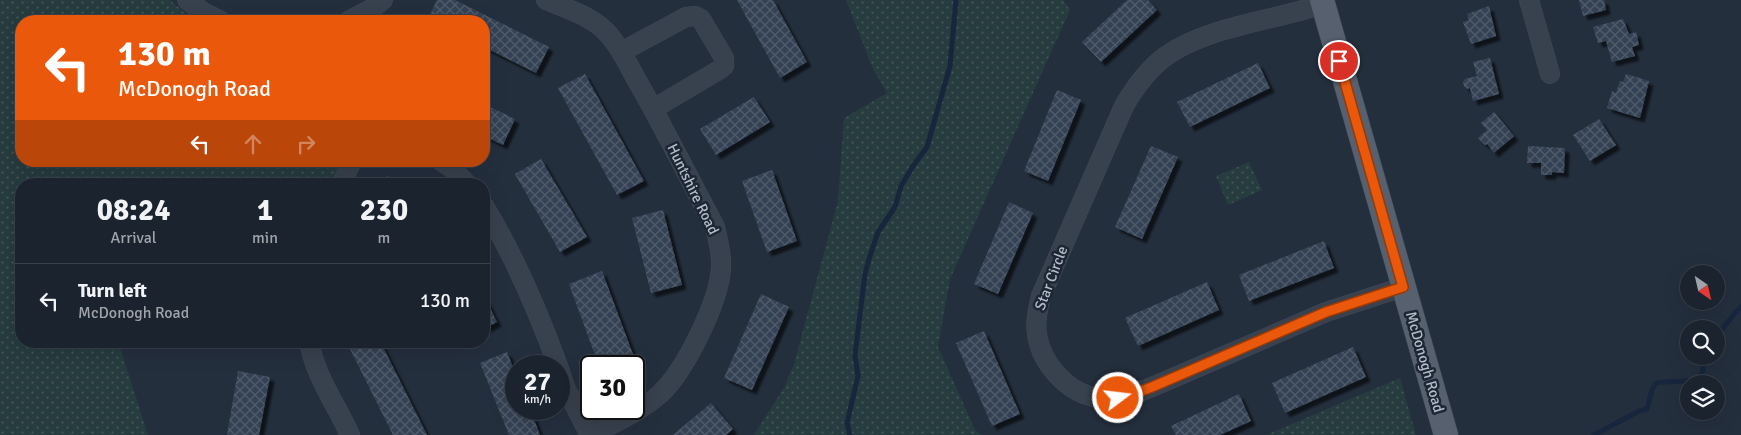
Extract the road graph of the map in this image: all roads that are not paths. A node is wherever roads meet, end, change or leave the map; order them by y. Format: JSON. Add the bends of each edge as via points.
{"nodes":[{"id":1,"x":186,"y":0,"type":"edge"},
{"id":2,"x":383,"y":0,"type":"edge"},
{"id":3,"x":546,"y":0,"type":"edge"},
{"id":4,"x":1529,"y":0,"type":"edge"},
{"id":5,"x":1323,"y":2,"type":"edge"},
{"id":6,"x":209,"y":15,"type":"edge"},
{"id":7,"x":362,"y":15,"type":"edge"},
{"id":8,"x":621,"y":52,"type":"junction"},
{"id":9,"x":1550,"y":74,"type":"dead end"},
{"id":10,"x":653,"y":109,"type":"junction"},
{"id":11,"x":451,"y":167,"type":"edge"},
{"id":12,"x":462,"y":178,"type":"edge"},
{"id":13,"x":490,"y":217,"type":"edge"},
{"id":14,"x":1403,"y":287,"type":"junction"},
{"id":15,"x":310,"y":348,"type":"edge"},
{"id":16,"x":554,"y":355,"type":"edge"},
{"id":17,"x":570,"y":396,"type":"edge"},
{"id":18,"x":350,"y":435,"type":"edge"},
{"id":19,"x":591,"y":435,"type":"edge"},
{"id":20,"x":1446,"y":435,"type":"edge"}],
"edges":[{"from":1,"to":6,"type":"street"},
{"from":2,"to":7,"type":"street"},
{"from":3,"to":8,"type":"street","name":"Huntshire Road","via":[[595,23]]},
{"from":4,"to":9,"type":"street"},
{"from":5,"to":14,"type":"main road","name":"McDonogh Road"},
{"from":5,"to":14,"type":"street","name":"Star Circle","via":[[1182,46],[1149,71],[1134,89],[1041,296],[1036,317],[1040,348],[1056,374],[1068,385],[1084,394],[1118,398],[1152,387],[1326,312]]},
{"from":8,"to":10,"type":"street","name":"Huntshire Road"},
{"from":8,"to":10,"type":"street","via":[[686,17],[694,16],[701,19],[724,58],[724,66],[719,70]]},
{"from":10,"to":19,"type":"street","name":"Huntshire Road","via":[[715,227],[721,261],[718,288],[686,362],[674,379],[644,406]]},
{"from":11,"to":12,"type":"street"},
{"from":13,"to":16,"type":"street","via":[[519,270]]},
{"from":14,"to":20,"type":"main road","name":"McDonogh Road"},
{"from":15,"to":18,"type":"street","via":[[317,369]]},
{"from":17,"to":19,"type":"street"}]}
